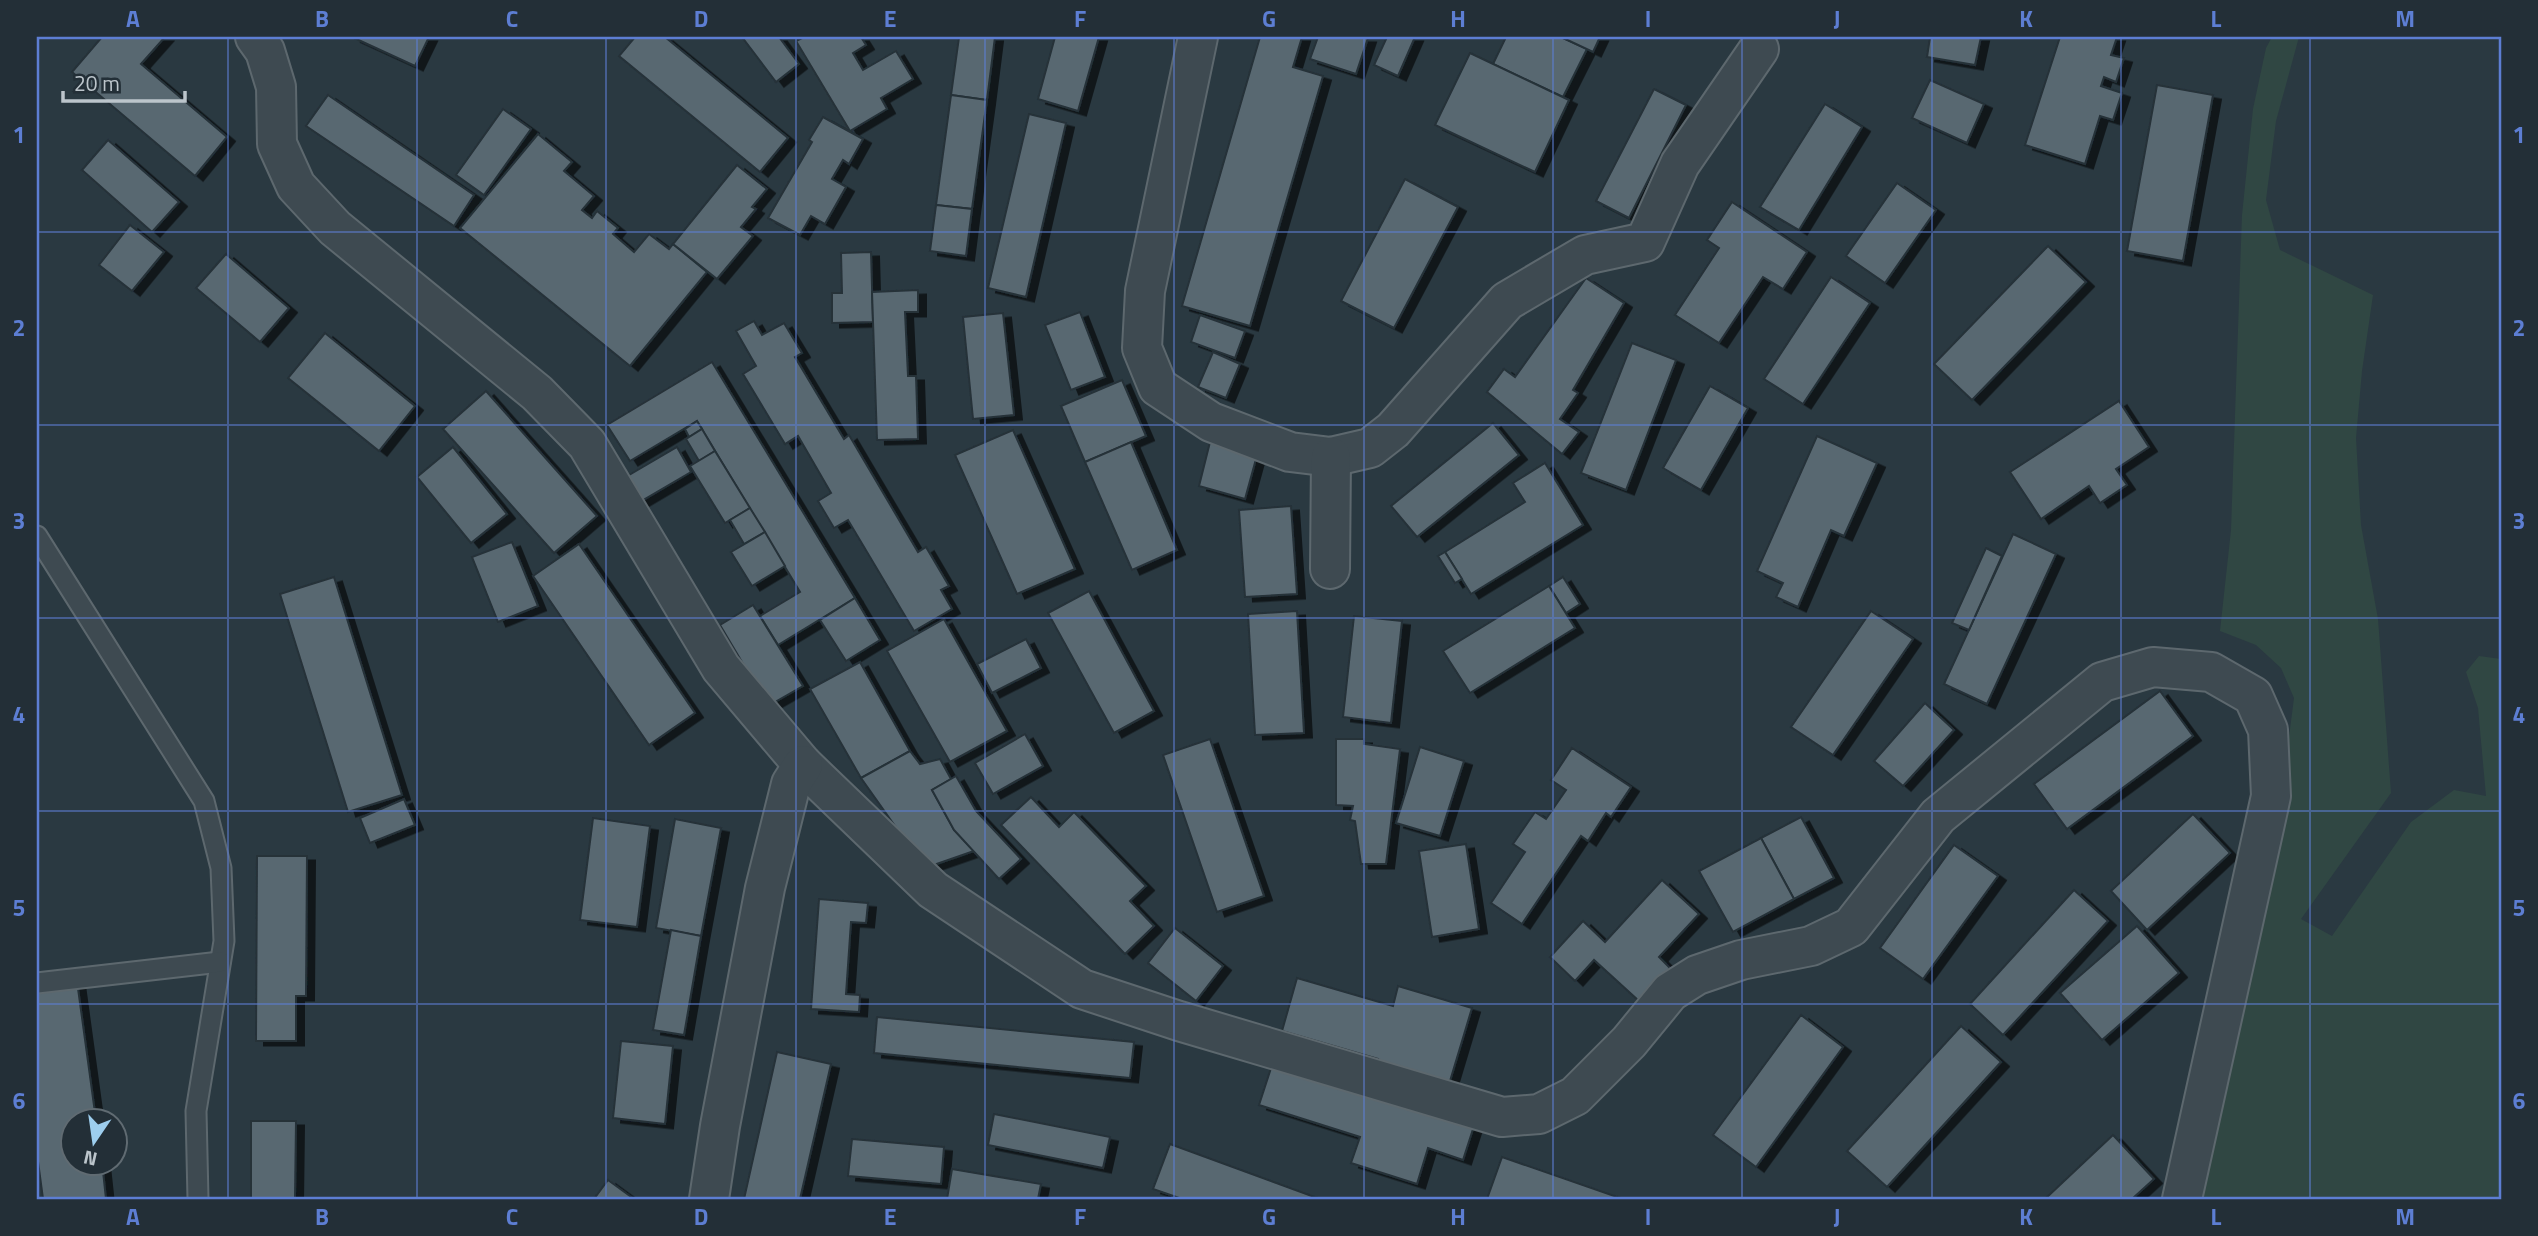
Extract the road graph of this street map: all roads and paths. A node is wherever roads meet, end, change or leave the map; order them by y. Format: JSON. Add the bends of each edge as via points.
{"nodes":[{"id":1,"x":255,"y":37,"type":"edge"},
{"id":2,"x":1198,"y":37,"type":"edge"},
{"id":3,"x":1759,"y":49,"type":"dead end"},
{"id":4,"x":1331,"y":457,"type":"junction"},
{"id":5,"x":37,"y":536,"type":"edge"},
{"id":6,"x":1330,"y":569,"type":"dead end"},
{"id":7,"x":803,"y":765,"type":"junction"},
{"id":8,"x":220,"y":962,"type":"junction"},
{"id":9,"x":37,"y":983,"type":"edge"},
{"id":10,"x":198,"y":1199,"type":"edge"},
{"id":11,"x":709,"y":1199,"type":"edge"},
{"id":12,"x":2182,"y":1199,"type":"edge"}],
"edges":[{"from":1,"to":7,"type":"street","via":[[265,51],[275,87],[277,144],[296,186],[335,228],[537,393],[587,444],[721,668]]},
{"from":2,"to":4,"type":"street","via":[[1145,292],[1142,348],[1158,387],[1211,422],[1290,452]]},
{"from":3,"to":4,"type":"street","via":[[1680,164],[1645,242],[1585,255],[1507,301],[1393,430],[1370,448]]},
{"from":4,"to":6,"type":"street"},
{"from":5,"to":8,"type":"lane","via":[[204,801],[221,868],[224,941]]},
{"from":7,"to":11,"type":"street","via":[[791,784],[765,888]]},
{"from":7,"to":12,"type":"street","via":[[933,890],[1082,989],[1502,1117],[1539,1114],[1575,1096],[1670,992],[1697,975],[1741,960],[1811,946],[1851,927],[1937,816],[2102,682],[2153,667],[2211,672],[2253,696],[2268,730],[2271,796]]},
{"from":8,"to":9,"type":"lane"},
{"from":8,"to":10,"type":"lane","via":[[197,1111]]}]}
